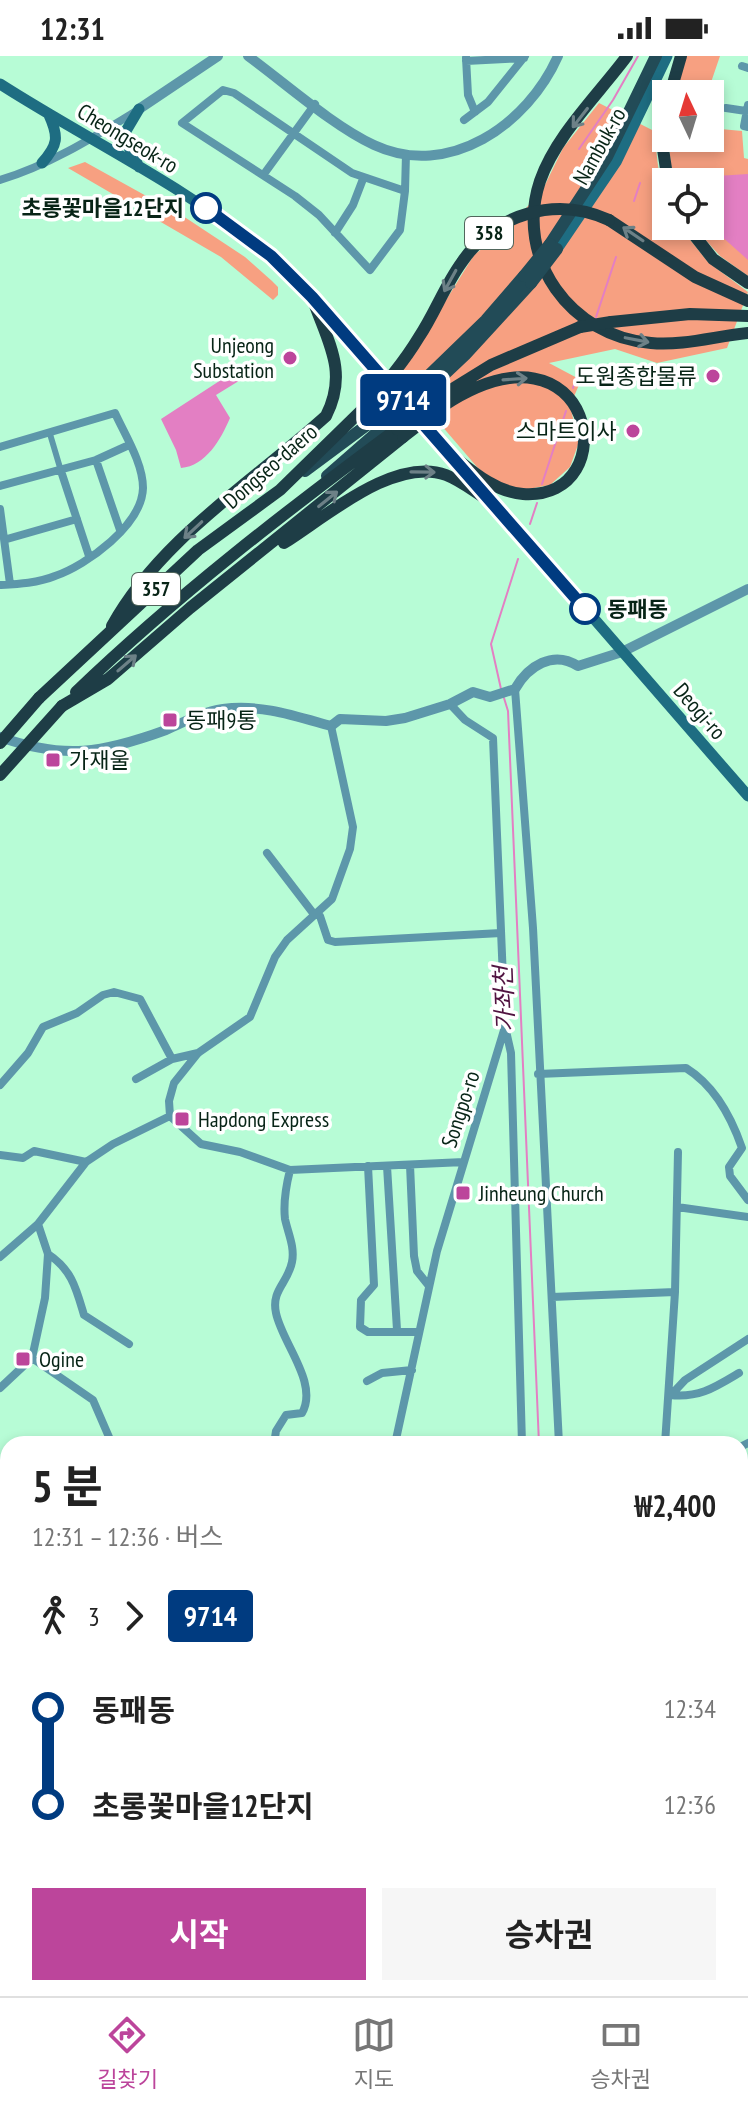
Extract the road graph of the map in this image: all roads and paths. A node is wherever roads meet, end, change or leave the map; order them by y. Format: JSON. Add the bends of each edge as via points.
{"nodes":[{"id":1,"x":218,"y":56,"type":"edge"},
{"id":2,"x":248,"y":56,"type":"edge"},
{"id":3,"x":558,"y":56,"type":"edge"},
{"id":4,"x":627,"y":56,"type":"edge"},
{"id":5,"x":656,"y":56,"type":"edge"},
{"id":6,"x":667,"y":56,"type":"edge"},
{"id":7,"x":681,"y":56,"type":"edge"},
{"id":8,"x":525,"y":57,"type":"edge"},
{"id":9,"x":466,"y":58,"type":"edge"},
{"id":10,"x":674,"y":80,"type":"edge"},
{"id":11,"x":0,"y":84,"type":"edge"},
{"id":12,"x":315,"y":104,"type":"junction"},
{"id":13,"x":726,"y":108,"type":"dead end"},
{"id":14,"x":747,"y":108,"type":"edge"},
{"id":15,"x":139,"y":109,"type":"junction"},
{"id":16,"x":475,"y":112,"type":"junction"},
{"id":17,"x":49,"y":114,"type":"junction"},
{"id":18,"x":464,"y":120,"type":"dead end"},
{"id":19,"x":748,"y":127,"type":"edge"},
{"id":20,"x":294,"y":132,"type":"junction"},
{"id":21,"x":91,"y":139,"type":"junction"},
{"id":22,"x":406,"y":154,"type":"junction"},
{"id":23,"x":42,"y":163,"type":"junction"},
{"id":24,"x":139,"y":167,"type":"junction"},
{"id":25,"x":264,"y":174,"type":"junction"},
{"id":26,"x":363,"y":179,"type":"junction"},
{"id":27,"x":0,"y":180,"type":"edge"},
{"id":28,"x":405,"y":191,"type":"junction"},
{"id":29,"x":335,"y":233,"type":"junction"},
{"id":30,"x":698,"y":240,"type":"edge"},
{"id":31,"x":554,"y":246,"type":"junction"},
{"id":32,"x":748,"y":283,"type":"edge"},
{"id":33,"x":312,"y":297,"type":"junction"},
{"id":34,"x":748,"y":301,"type":"edge"},
{"id":35,"x":748,"y":316,"type":"edge"},
{"id":36,"x":748,"y":333,"type":"edge"},
{"id":37,"x":433,"y":394,"type":"junction"},
{"id":38,"x":393,"y":425,"type":"junction"},
{"id":39,"x":50,"y":434,"type":"junction"},
{"id":40,"x":129,"y":445,"type":"junction"},
{"id":41,"x":0,"y":447,"type":"edge"},
{"id":42,"x":453,"y":456,"type":"junction"},
{"id":43,"x":96,"y":460,"type":"junction"},
{"id":44,"x":61,"y":471,"type":"junction"},
{"id":45,"x":0,"y":486,"type":"edge"},
{"id":46,"x":280,"y":490,"type":"junction"},
{"id":47,"x":495,"y":504,"type":"junction"},
{"id":48,"x":0,"y":509,"type":"edge"},
{"id":49,"x":77,"y":519,"type":"junction"},
{"id":50,"x":120,"y":530,"type":"junction"},
{"id":51,"x":7,"y":539,"type":"junction"},
{"id":52,"x":89,"y":556,"type":"junction"},
{"id":53,"x":234,"y":574,"type":"junction"},
{"id":54,"x":10,"y":584,"type":"junction"},
{"id":55,"x":0,"y":585,"type":"edge"},
{"id":56,"x":748,"y":589,"type":"edge"},
{"id":57,"x":107,"y":635,"type":"junction"},
{"id":58,"x":622,"y":652,"type":"junction"},
{"id":59,"x":505,"y":692,"type":"junction"},
{"id":60,"x":450,"y":704,"type":"junction"},
{"id":61,"x":62,"y":706,"type":"junction"},
{"id":62,"x":331,"y":726,"type":"junction"},
{"id":63,"x":0,"y":740,"type":"edge"},
{"id":64,"x":0,"y":775,"type":"edge"},
{"id":65,"x":748,"y":796,"type":"edge"},
{"id":66,"x":267,"y":853,"type":"dead end"},
{"id":67,"x":315,"y":914,"type":"junction"},
{"id":68,"x":501,"y":933,"type":"junction"},
{"id":69,"x":505,"y":1027,"type":"junction"},
{"id":70,"x":198,"y":1053,"type":"junction"},
{"id":71,"x":172,"y":1059,"type":"junction"},
{"id":72,"x":538,"y":1074,"type":"junction"},
{"id":73,"x":136,"y":1079,"type":"dead end"},
{"id":74,"x":0,"y":1085,"type":"edge"},
{"id":75,"x":170,"y":1116,"type":"junction"},
{"id":76,"x":678,"y":1152,"type":"dead end"},
{"id":77,"x":0,"y":1155,"type":"edge"},
{"id":78,"x":86,"y":1162,"type":"junction"},
{"id":79,"x":464,"y":1162,"type":"junction"},
{"id":80,"x":410,"y":1165,"type":"junction"},
{"id":81,"x":368,"y":1166,"type":"junction"},
{"id":82,"x":387,"y":1166,"type":"junction"},
{"id":83,"x":290,"y":1170,"type":"junction"},
{"id":84,"x":748,"y":1200,"type":"edge"},
{"id":85,"x":677,"y":1207,"type":"junction"},
{"id":86,"x":748,"y":1217,"type":"edge"},
{"id":87,"x":38,"y":1224,"type":"junction"},
{"id":88,"x":48,"y":1254,"type":"junction"},
{"id":89,"x":0,"y":1257,"type":"edge"},
{"id":90,"x":429,"y":1286,"type":"junction"},
{"id":91,"x":675,"y":1292,"type":"junction"},
{"id":92,"x":552,"y":1297,"type":"junction"},
{"id":93,"x":397,"y":1330,"type":"junction"},
{"id":94,"x":419,"y":1332,"type":"junction"},
{"id":95,"x":748,"y":1339,"type":"edge"},
{"id":96,"x":129,"y":1344,"type":"dead end"},
{"id":97,"x":32,"y":1358,"type":"junction"},
{"id":98,"x":412,"y":1370,"type":"junction"},
{"id":99,"x":739,"y":1373,"type":"dead end"},
{"id":100,"x":367,"y":1381,"type":"dead end"},
{"id":101,"x":0,"y":1388,"type":"edge"},
{"id":102,"x":670,"y":1395,"type":"junction"},
{"id":103,"x":109,"y":1436,"type":"edge"},
{"id":104,"x":275,"y":1436,"type":"edge"},
{"id":105,"x":397,"y":1436,"type":"edge"},
{"id":106,"x":522,"y":1436,"type":"edge"},
{"id":107,"x":559,"y":1436,"type":"edge"},
{"id":108,"x":666,"y":1436,"type":"edge"}],
"edges":[{"from":1,"to":15,"type":"street"},
{"from":2,"to":12,"type":"street"},
{"from":3,"to":22,"type":"street","via":[[513,120],[484,140],[451,152]]},
{"from":4,"to":36,"type":"highway","one_way":true,"via":[[560,143],[540,182],[534,234],[545,274],[586,320],[626,339],[674,343]]},
{"from":5,"to":31,"type":"main road","name":"Nambuk-ro","number":"357","via":[[607,157]]},
{"from":6,"to":31,"type":"main road","name":"Nambuk-ro","number":"357","via":[[616,162]]},
{"from":7,"to":10,"type":"highway"},
{"from":8,"to":9,"type":"street"},
{"from":8,"to":16,"type":"street"},
{"from":9,"to":16,"type":"street","via":[[468,95]]},
{"from":11,"to":17,"type":"main road","name":"Cheongseok-ro"},
{"from":12,"to":20,"type":"street"},
{"from":12,"to":22,"type":"street","via":[[374,145]]},
{"from":13,"to":14,"type":"street"},
{"from":14,"to":19,"type":"street"},
{"from":15,"to":21,"type":"street"},
{"from":15,"to":24,"type":"main road","via":[[123,136]]},
{"from":16,"to":18,"type":"street"},
{"from":17,"to":21,"type":"main road","name":"Cheongseok-ro"},
{"from":17,"to":23,"type":"main road","via":[[58,134],[56,147]]},
{"from":20,"to":25,"type":"street"},
{"from":20,"to":25,"type":"street","via":[[223,90],[182,123]]},
{"from":20,"to":26,"type":"street"},
{"from":21,"to":23,"type":"street"},
{"from":21,"to":24,"type":"main road","name":"Cheongseok-ro"},
{"from":22,"to":28,"type":"street"},
{"from":23,"to":27,"type":"street"},
{"from":24,"to":33,"type":"main road","name":"Cheongseok-ro","via":[[271,256]]},
{"from":25,"to":29,"type":"street"},
{"from":26,"to":28,"type":"street"},
{"from":26,"to":29,"type":"street"},
{"from":28,"to":29,"type":"street","via":[[400,230],[370,270]]},
{"from":30,"to":32,"type":"highway","via":[[713,259]]},
{"from":31,"to":37,"type":"main road","number":"357","bridge":true,"via":[[486,320]]},
{"from":33,"to":42,"type":"main road","name":"Cheongseok-ro"},
{"from":33,"to":57,"type":"highway","one_way":true,"via":[[339,378],[326,416],[196,527],[132,590]]},
{"from":34,"to":46,"type":"highway","name":"Dongseo-daero","number":"358","one_way":true,"bridge":true,"via":[[702,282],[609,220],[576,209],[551,208],[515,218],[487,235],[462,262],[419,338],[366,406]]},
{"from":35,"to":37,"type":"highway","name":"Dongseo-daero","bridge":true,"via":[[690,314],[580,327]]},
{"from":37,"to":38,"type":"highway","name":"Dongseo-daero","bridge":true},
{"from":37,"to":38,"type":"main road","number":"357","bridge":true},
{"from":37,"to":42,"type":"highway","one_way":true,"via":[[524,377],[569,395],[584,428],[585,442],[574,470],[552,489],[537,493],[503,489]]},
{"from":38,"to":46,"type":"main road","number":"357"},
{"from":53,"to":38,"type":"highway","one_way":true},
{"from":38,"to":61,"type":"highway","name":"Dongseo-daero","number":"357","via":[[147,624]]},
{"from":39,"to":40,"type":"street","via":[[115,413]]},
{"from":39,"to":41,"type":"street"},
{"from":39,"to":44,"type":"street"},
{"from":40,"to":43,"type":"street"},
{"from":40,"to":50,"type":"street","via":[[142,475],[142,499]]},
{"from":42,"to":47,"type":"main road","name":"Cheongseok-ro"},
{"from":43,"to":44,"type":"street"},
{"from":43,"to":50,"type":"street"},
{"from":44,"to":45,"type":"street"},
{"from":44,"to":49,"type":"street"},
{"from":46,"to":57,"type":"highway","name":"Dongseo-daero","number":"357","via":[[198,550]]},
{"from":53,"to":47,"type":"highway","one_way":true,"via":[[387,478],[414,471],[447,475]]},
{"from":47,"to":58,"type":"main road","name":"Cheongseok-ro"},
{"from":48,"to":51,"type":"street"},
{"from":49,"to":51,"type":"street"},
{"from":49,"to":52,"type":"street"},
{"from":50,"to":52,"type":"street"},
{"from":51,"to":54,"type":"street"},
{"from":52,"to":54,"type":"street","via":[[53,577]]},
{"from":61,"to":53,"type":"highway","one_way":true,"via":[[108,679]]},
{"from":54,"to":55,"type":"street"},
{"from":56,"to":58,"type":"street"},
{"from":57,"to":63,"type":"highway","name":"Dongseo-daero","number":"357","bridge":true},
{"from":58,"to":59,"type":"street","via":[[578,666],[557,658],[524,673]]},
{"from":58,"to":65,"type":"main road","name":"Deogi-ro"},
{"from":59,"to":60,"type":"street","via":[[473,692]]},
{"from":59,"to":72,"type":"street","via":[[533,931]]},
{"from":60,"to":62,"type":"street","via":[[386,721],[340,719]]},
{"from":60,"to":68,"type":"street","name":"Songpo-ro","via":[[493,738]]},
{"from":61,"to":64,"type":"highway","name":"Dongseo-daero","number":"357","bridge":true},
{"from":62,"to":63,"type":"street","via":[[243,707],[204,714],[89,752]]},
{"from":62,"to":67,"type":"street","via":[[353,827],[332,899]]},
{"from":66,"to":67,"type":"street"},
{"from":67,"to":68,"type":"street","via":[[325,923],[328,940],[335,942]]},
{"from":67,"to":70,"type":"street","via":[[275,957],[250,1017]]},
{"from":68,"to":69,"type":"street","name":"Songpo-ro"},
{"from":69,"to":79,"type":"street","name":"Songpo-ro"},
{"from":69,"to":106,"type":"street","via":[[511,1053]]},
{"from":70,"to":71,"type":"street"},
{"from":70,"to":75,"type":"street","via":[[174,1083]]},
{"from":71,"to":73,"type":"street"},
{"from":71,"to":74,"type":"street","via":[[140,999],[114,992],[43,1027]]},
{"from":72,"to":84,"type":"street","via":[[686,1068],[731,1114],[742,1148],[729,1167],[730,1176]]},
{"from":72,"to":92,"type":"street"},
{"from":75,"to":78,"type":"street"},
{"from":75,"to":83,"type":"street","via":[[201,1144]]},
{"from":76,"to":85,"type":"street"},
{"from":77,"to":78,"type":"street","via":[[23,1158],[34,1151]]},
{"from":78,"to":87,"type":"street"},
{"from":79,"to":80,"type":"street"},
{"from":79,"to":90,"type":"street","name":"Songpo-ro"},
{"from":80,"to":82,"type":"street"},
{"from":80,"to":90,"type":"street","via":[[414,1256],[417,1271]]},
{"from":81,"to":82,"type":"street"},
{"from":81,"to":83,"type":"street"},
{"from":81,"to":93,"type":"street","via":[[374,1285],[361,1300],[360,1327],[368,1332]]},
{"from":82,"to":93,"type":"street"},
{"from":83,"to":104,"type":"street","via":[[285,1218],[292,1261],[274,1301],[280,1329],[303,1379],[306,1405],[302,1413],[286,1415]]},
{"from":85,"to":86,"type":"street"},
{"from":85,"to":91,"type":"street"},
{"from":87,"to":88,"type":"street"},
{"from":87,"to":89,"type":"street"},
{"from":88,"to":96,"type":"street","via":[[75,1281],[84,1315]]},
{"from":88,"to":97,"type":"street"},
{"from":90,"to":94,"type":"street","name":"Songpo-ro"},
{"from":91,"to":92,"type":"street"},
{"from":91,"to":102,"type":"street"},
{"from":92,"to":107,"type":"street"},
{"from":93,"to":94,"type":"street"},
{"from":94,"to":98,"type":"street","name":"Songpo-ro"},
{"from":95,"to":102,"type":"street"},
{"from":97,"to":101,"type":"street"},
{"from":97,"to":103,"type":"street","via":[[93,1400]]},
{"from":98,"to":100,"type":"street","via":[[382,1373]]},
{"from":98,"to":105,"type":"street","name":"Songpo-ro"},
{"from":99,"to":102,"type":"street","via":[[704,1394]]},
{"from":102,"to":108,"type":"street"}]}
